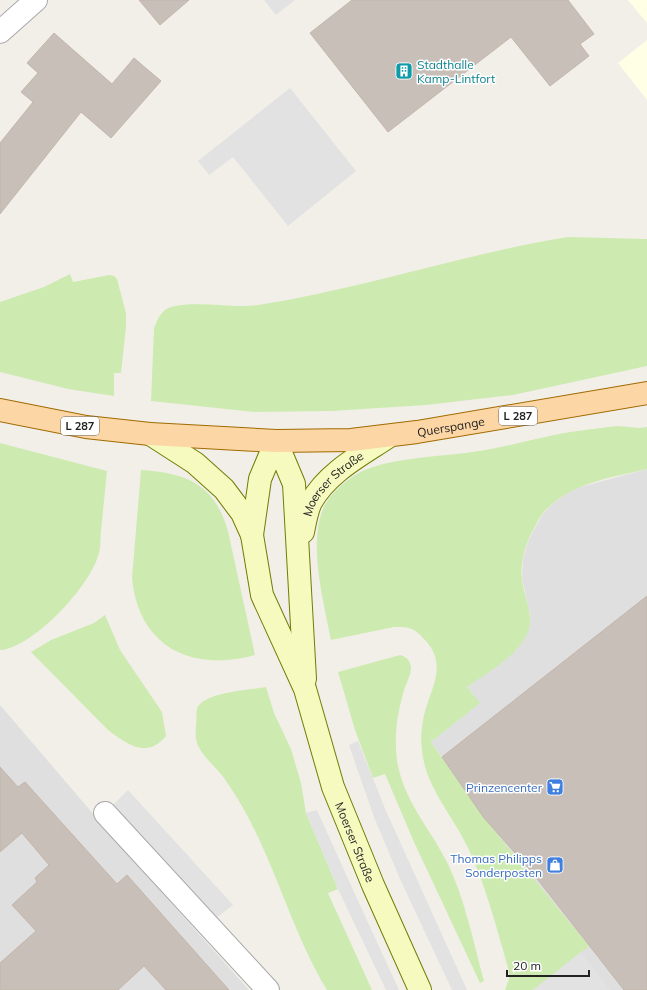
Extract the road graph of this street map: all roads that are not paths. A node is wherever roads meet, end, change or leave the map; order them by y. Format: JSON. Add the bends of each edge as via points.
{"nodes":[{"id":1,"x":36,"y":0,"type":"edge"},
{"id":2,"x":0,"y":32,"type":"edge"},
{"id":3,"x":647,"y":393,"type":"edge"},
{"id":4,"x":0,"y":410,"type":"edge"},
{"id":5,"x":150,"y":434,"type":"junction"},
{"id":6,"x":388,"y":437,"type":"junction"},
{"id":7,"x":276,"y":441,"type":"junction"},
{"id":8,"x":252,"y":535,"type":"junction"},
{"id":9,"x":299,"y":546,"type":"junction"},
{"id":10,"x":305,"y":689,"type":"junction"},
{"id":11,"x":105,"y":813,"type":"dead end"},
{"id":12,"x":268,"y":990,"type":"edge"},
{"id":13,"x":420,"y":990,"type":"edge"}],
"edges":[{"from":1,"to":2,"type":"street"},
{"from":3,"to":6,"type":"main road","name":"Querspange","number":"L 287"},
{"from":4,"to":5,"type":"main road","name":"Moerser Straße","number":"L 287","via":[[86,427]]},
{"from":5,"to":7,"type":"main road","name":"Moerser Straße","number":"L 287"},
{"from":5,"to":8,"type":"main road","name":"Moerser Straße","via":[[195,463],[224,489],[242,513]]},
{"from":6,"to":7,"type":"main road","name":"Querspange","number":"L 287"},
{"from":6,"to":9,"type":"main road","name":"Moerser Straße","via":[[345,466],[322,486],[310,503]]},
{"from":7,"to":8,"type":"main road","name":"Moerser Straße","via":[[260,479]]},
{"from":7,"to":9,"type":"main road","name":"Moerser Straße","via":[[294,484]]},
{"from":8,"to":10,"type":"main road","name":"Moerser Straße","via":[[262,595]]},
{"from":9,"to":10,"type":"main road","name":"Moerser Straße"},
{"from":10,"to":13,"type":"main road","name":"Moerser Straße","via":[[333,787]]},
{"from":11,"to":12,"type":"street"}]}
